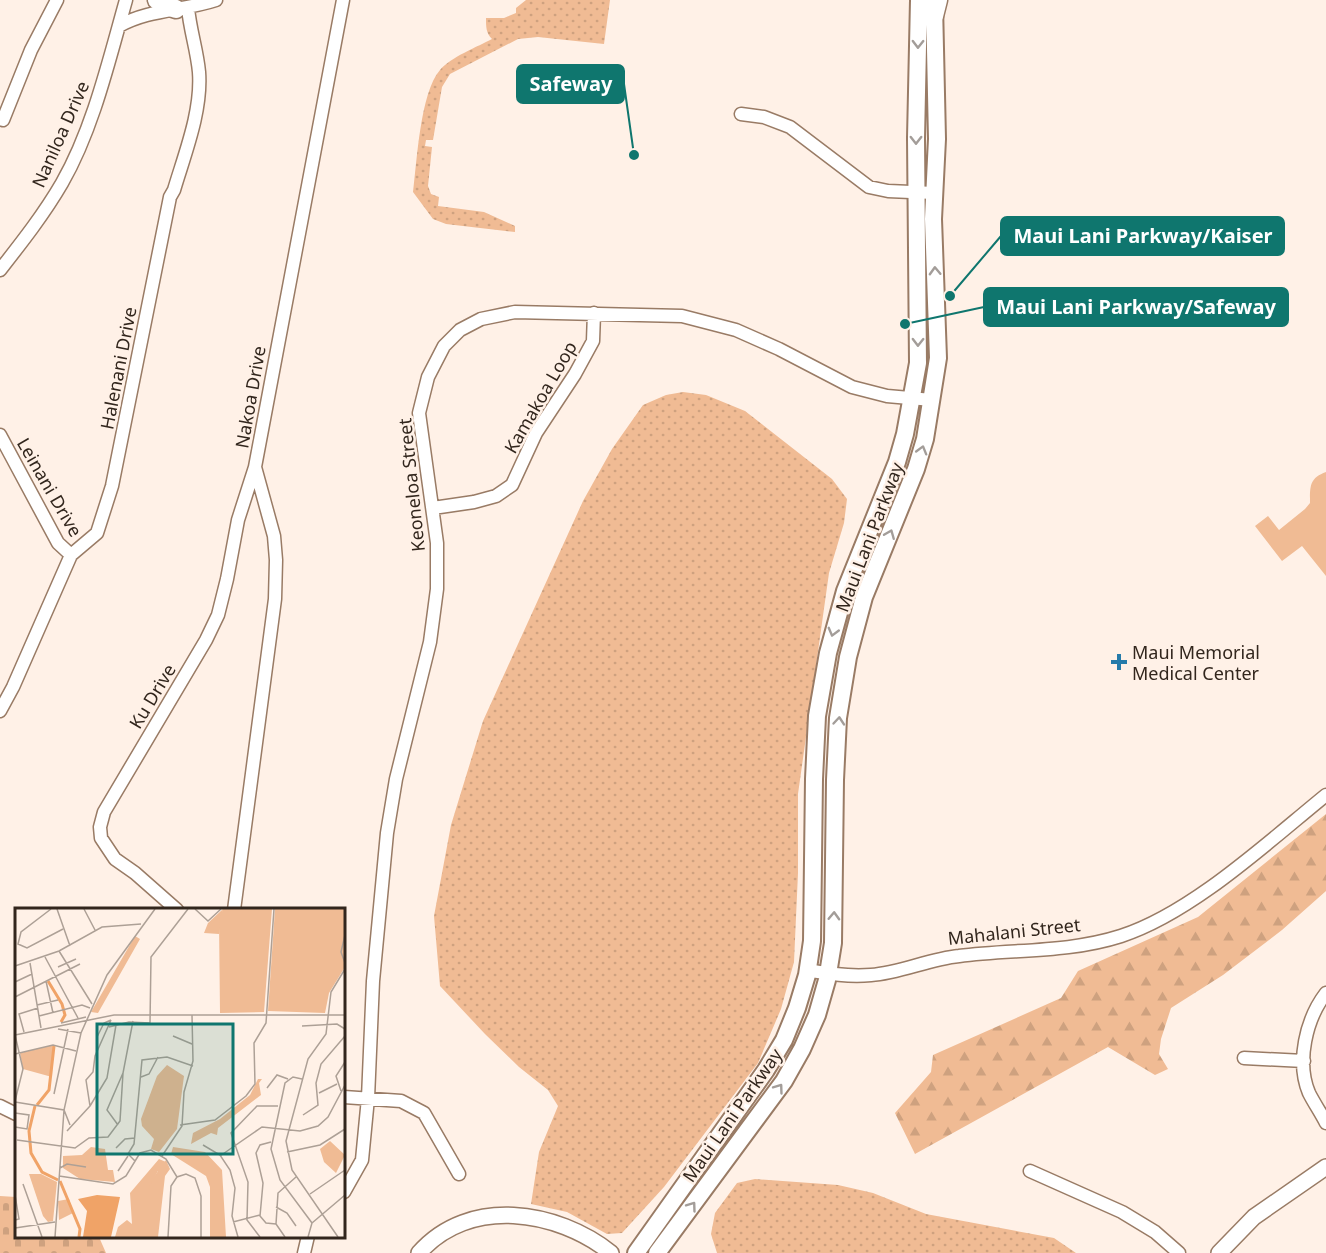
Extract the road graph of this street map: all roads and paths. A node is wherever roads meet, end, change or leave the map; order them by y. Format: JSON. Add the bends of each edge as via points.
{"nodes":[{"id":1,"x":57,"y":0,"type":"edge"},
{"id":2,"x":126,"y":0,"type":"edge"},
{"id":3,"x":157,"y":0,"type":"edge"},
{"id":4,"x":216,"y":0,"type":"edge"},
{"id":5,"x":343,"y":0,"type":"edge"},
{"id":6,"x":919,"y":0,"type":"edge"},
{"id":7,"x":935,"y":5,"type":"edge"},
{"id":8,"x":182,"y":9,"type":"junction"},
{"id":9,"x":119,"y":26,"type":"junction"},
{"id":10,"x":741,"y":114,"type":"dead end"},
{"id":11,"x":3,"y":120,"type":"dead end"},
{"id":12,"x":917,"y":193,"type":"junction"},
{"id":13,"x":934,"y":193,"type":"junction"},
{"id":14,"x":0,"y":270,"type":"edge"},
{"id":15,"x":594,"y":313,"type":"junction"},
{"id":16,"x":912,"y":398,"type":"junction"},
{"id":17,"x":932,"y":400,"type":"junction"},
{"id":18,"x":0,"y":435,"type":"edge"},
{"id":19,"x":255,"y":467,"type":"junction"},
{"id":20,"x":433,"y":508,"type":"junction"},
{"id":21,"x":71,"y":555,"type":"junction"},
{"id":22,"x":0,"y":711,"type":"edge"},
{"id":23,"x":1326,"y":795,"type":"edge"},
{"id":24,"x":176,"y":908,"type":"edge"},
{"id":25,"x":234,"y":908,"type":"edge"},
{"id":26,"x":807,"y":970,"type":"junction"},
{"id":27,"x":828,"y":974,"type":"junction"},
{"id":28,"x":1326,"y":993,"type":"edge"},
{"id":29,"x":1244,"y":1058,"type":"dead end"},
{"id":30,"x":1304,"y":1061,"type":"junction"},
{"id":31,"x":345,"y":1097,"type":"edge"},
{"id":32,"x":368,"y":1098,"type":"junction"},
{"id":33,"x":0,"y":1106,"type":"edge"},
{"id":34,"x":15,"y":1114,"type":"edge"},
{"id":35,"x":1326,"y":1123,"type":"edge"},
{"id":36,"x":1326,"y":1167,"type":"edge"},
{"id":37,"x":1030,"y":1171,"type":"dead end"},
{"id":38,"x":459,"y":1174,"type":"dead end"},
{"id":39,"x":345,"y":1190,"type":"edge"},
{"id":40,"x":308,"y":1238,"type":"edge"},
{"id":41,"x":304,"y":1253,"type":"edge"},
{"id":42,"x":419,"y":1253,"type":"edge"},
{"id":43,"x":611,"y":1253,"type":"edge"},
{"id":44,"x":636,"y":1253,"type":"edge"},
{"id":45,"x":657,"y":1253,"type":"edge"},
{"id":46,"x":1179,"y":1253,"type":"edge"},
{"id":47,"x":1219,"y":1253,"type":"edge"}],
"edges":[{"from":1,"to":11,"type":"street","via":[[31,50]]},
{"from":2,"to":9,"type":"street","name":"Naniloa Drive"},
{"from":3,"to":8,"type":"main road"},
{"from":4,"to":8,"type":"street"},
{"from":5,"to":19,"type":"street","name":"Nakoa Drive"},
{"from":6,"to":12,"type":"main road","name":"Maui Lani Parkway","one_way":true},
{"from":7,"to":13,"type":"main road","name":"Maui Lani Parkway"},
{"from":8,"to":9,"type":"street","via":[[140,16]]},
{"from":8,"to":21,"type":"street","name":"Halenani Drive","via":[[199,74],[192,128],[170,197],[107,506],[97,532]]},
{"from":9,"to":14,"type":"street","name":"Naniloa Drive","via":[[89,121],[63,181]]},
{"from":10,"to":12,"type":"street","via":[[790,127],[869,187]]},
{"from":12,"to":13,"type":"street"},
{"from":12,"to":16,"type":"main road","name":"Maui Lani Parkway","one_way":true,"via":[[918,363]]},
{"from":17,"to":13,"type":"main road","name":"Maui Lani Parkway","one_way":true,"via":[[938,358]]},
{"from":15,"to":16,"type":"street","name":"Keoneloa Street","via":[[682,316],[736,330],[852,387]]},
{"from":15,"to":20,"type":"street","name":"Kamakoa Loop","via":[[593,341],[536,433],[512,485],[496,496]]},
{"from":15,"to":20,"type":"street","name":"Keoneloa Street","via":[[515,312],[481,319],[460,330],[444,346],[428,377],[419,413]]},
{"from":16,"to":17,"type":"street","name":"Keoneloa Street"},
{"from":16,"to":26,"type":"main road","name":"Maui Lani Parkway","one_way":true,"via":[[897,462],[845,591],[828,653],[818,716],[812,941]]},
{"from":27,"to":17,"type":"main road","name":"Maui Lani Parkway","one_way":true,"via":[[833,943],[838,718],[848,657],[864,597],[916,469]]},
{"from":18,"to":21,"type":"street","name":"Leinani Drive","via":[[58,543]]},
{"from":19,"to":24,"type":"street","name":"Ku Drive","via":[[238,520],[218,615],[104,812],[100,827],[101,838],[115,860]]},
{"from":19,"to":25,"type":"street","name":"Nakoa Drive","via":[[274,536],[275,599]]},
{"from":20,"to":32,"type":"street","name":"Keoneloa Street","via":[[437,589],[387,833],[373,981]]},
{"from":21,"to":22,"type":"street","name":"Halenani Drive"},
{"from":23,"to":27,"type":"street","name":"Mahalani Street","via":[[1197,896],[1121,936],[1053,950],[960,956],[873,975]]},
{"from":26,"to":27,"type":"street","name":"Mahalani Street"},
{"from":26,"to":44,"type":"main road","name":"Maui Lani Parkway","via":[[784,1040],[766,1070]]},
{"from":45,"to":27,"type":"main road","name":"Maui Lani Parkway","one_way":true,"via":[[784,1081],[817,1015]]},
{"from":28,"to":30,"type":"street","via":[[1311,1018]]},
{"from":29,"to":30,"type":"street"},
{"from":30,"to":35,"type":"street","via":[[1309,1092]]},
{"from":31,"to":32,"type":"street"},
{"from":32,"to":38,"type":"street","via":[[401,1101],[424,1113]]},
{"from":32,"to":39,"type":"street","name":"Keoneloa Street","via":[[362,1160]]},
{"from":33,"to":34,"type":"street"},
{"from":36,"to":47,"type":"street","via":[[1254,1217]]},
{"from":37,"to":46,"type":"street","via":[[1122,1212],[1155,1232]]},
{"from":40,"to":41,"type":"street"},
{"from":42,"to":43,"type":"street","via":[[441,1234],[463,1223],[489,1216],[525,1216],[571,1227]]}]}
